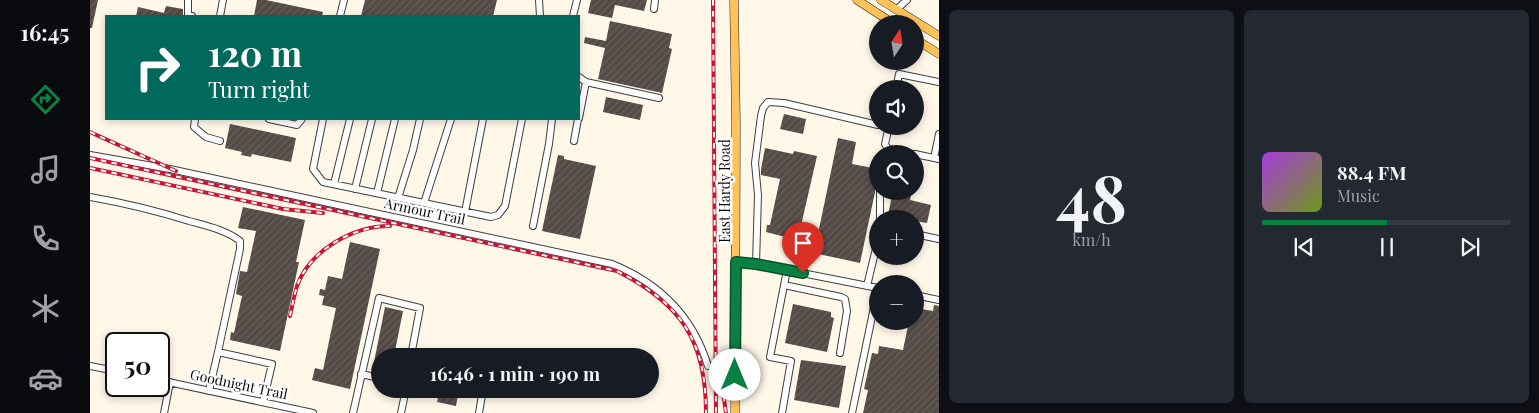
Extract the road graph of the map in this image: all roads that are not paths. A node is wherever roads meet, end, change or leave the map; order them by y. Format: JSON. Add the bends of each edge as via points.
{"nodes":[{"id":1,"x":188,"y":0,"type":"edge"},
{"id":2,"x":223,"y":0,"type":"edge"},
{"id":3,"x":344,"y":0,"type":"edge"},
{"id":4,"x":538,"y":0,"type":"edge"},
{"id":5,"x":577,"y":0,"type":"edge"},
{"id":6,"x":656,"y":0,"type":"edge"},
{"id":7,"x":734,"y":0,"type":"edge"},
{"id":8,"x":857,"y":0,"type":"edge"},
{"id":9,"x":882,"y":0,"type":"edge"},
{"id":10,"x":907,"y":0,"type":"edge"},
{"id":11,"x":654,"y":9,"type":"dead end"},
{"id":12,"x":897,"y":9,"type":"junction"},
{"id":13,"x":188,"y":15,"type":"edge"},
{"id":14,"x":220,"y":15,"type":"edge"},
{"id":15,"x":340,"y":15,"type":"edge"},
{"id":16,"x":538,"y":15,"type":"edge"},
{"id":17,"x":573,"y":15,"type":"edge"},
{"id":18,"x":880,"y":15,"type":"edge"},
{"id":19,"x":894,"y":15,"type":"edge"},
{"id":20,"x":939,"y":36,"type":"edge"},
{"id":21,"x":924,"y":45,"type":"edge"},
{"id":22,"x":939,"y":54,"type":"edge"},
{"id":23,"x":580,"y":78,"type":"edge"},
{"id":24,"x":898,"y":80,"type":"edge"},
{"id":25,"x":586,"y":82,"type":"junction"},
{"id":26,"x":939,"y":82,"type":"edge"},
{"id":27,"x":659,"y":98,"type":"dead end"},
{"id":28,"x":580,"y":113,"type":"edge"},
{"id":29,"x":195,"y":120,"type":"edge"},
{"id":30,"x":274,"y":120,"type":"edge"},
{"id":31,"x":301,"y":120,"type":"edge"},
{"id":32,"x":323,"y":120,"type":"edge"},
{"id":33,"x":350,"y":120,"type":"edge"},
{"id":34,"x":372,"y":120,"type":"edge"},
{"id":35,"x":395,"y":120,"type":"edge"},
{"id":36,"x":420,"y":120,"type":"edge"},
{"id":37,"x":451,"y":120,"type":"edge"},
{"id":38,"x":483,"y":120,"type":"edge"},
{"id":39,"x":522,"y":120,"type":"edge"},
{"id":40,"x":552,"y":120,"type":"edge"},
{"id":41,"x":579,"y":120,"type":"edge"},
{"id":42,"x":869,"y":123,"type":"edge"},
{"id":43,"x":939,"y":134,"type":"edge"},
{"id":44,"x":220,"y":141,"type":"dead end"},
{"id":45,"x":574,"y":141,"type":"dead end"},
{"id":46,"x":90,"y":155,"type":"edge"},
{"id":47,"x":924,"y":156,"type":"edge"},
{"id":48,"x":937,"y":158,"type":"edge"},
{"id":49,"x":334,"y":184,"type":"junction"},
{"id":50,"x":355,"y":189,"type":"junction"},
{"id":51,"x":377,"y":193,"type":"junction"},
{"id":52,"x":90,"y":197,"type":"edge"},
{"id":53,"x":398,"y":198,"type":"junction"},
{"id":54,"x":424,"y":203,"type":"junction"},
{"id":55,"x":465,"y":212,"type":"junction"},
{"id":56,"x":533,"y":226,"type":"dead end"},
{"id":57,"x":924,"y":236,"type":"edge"},
{"id":58,"x":939,"y":239,"type":"edge"},
{"id":59,"x":736,"y":262,"type":"junction"},
{"id":60,"x":756,"y":264,"type":"junction"},
{"id":61,"x":873,"y":265,"type":"edge"},
{"id":62,"x":787,"y":270,"type":"junction"},
{"id":63,"x":784,"y":285,"type":"junction"},
{"id":64,"x":868,"y":286,"type":"joint"},
{"id":65,"x":924,"y":297,"type":"edge"},
{"id":66,"x":939,"y":300,"type":"edge"},
{"id":67,"x":869,"y":330,"type":"edge"},
{"id":68,"x":413,"y":348,"type":"edge"},
{"id":69,"x":218,"y":352,"type":"junction"},
{"id":70,"x":840,"y":353,"type":"dead end"},
{"id":71,"x":90,"y":366,"type":"edge"},
{"id":72,"x":708,"y":366,"type":"dead end"},
{"id":73,"x":105,"y":369,"type":"edge"},
{"id":74,"x":361,"y":374,"type":"junction"},
{"id":75,"x":371,"y":376,"type":"edge"},
{"id":76,"x":170,"y":382,"type":"edge"},
{"id":77,"x":209,"y":391,"type":"junction"},
{"id":78,"x":167,"y":397,"type":"edge"},
{"id":79,"x":404,"y":398,"type":"edge"},
{"id":80,"x":482,"y":398,"type":"edge"},
{"id":81,"x":263,"y":402,"type":"junction"},
{"id":82,"x":294,"y":411,"type":"edge"},
{"id":83,"x":164,"y":413,"type":"edge"},
{"id":84,"x":313,"y":413,"type":"edge"},
{"id":85,"x":353,"y":413,"type":"edge"},
{"id":86,"x":401,"y":413,"type":"edge"},
{"id":87,"x":479,"y":413,"type":"edge"},
{"id":88,"x":735,"y":413,"type":"edge"},
{"id":89,"x":782,"y":413,"type":"edge"},
{"id":90,"x":852,"y":413,"type":"edge"}],
"edges":[{"from":1,"to":13,"type":"street"},
{"from":2,"to":14,"type":"street"},
{"from":3,"to":15,"type":"street"},
{"from":4,"to":16,"type":"street"},
{"from":5,"to":17,"type":"street"},
{"from":6,"to":11,"type":"street"},
{"from":7,"to":59,"type":"main road","name":"East Hardy Road"},
{"from":8,"to":18,"type":"main road"},
{"from":9,"to":12,"type":"main road"},
{"from":10,"to":12,"type":"street"},
{"from":12,"to":19,"type":"main road"},
{"from":12,"to":20,"type":"main road"},
{"from":21,"to":22,"type":"main road"},
{"from":23,"to":25,"type":"street"},
{"from":24,"to":26,"type":"street","via":[[899,74]]},
{"from":25,"to":27,"type":"street"},
{"from":25,"to":28,"type":"street"},
{"from":29,"to":44,"type":"street","via":[[194,127],[206,137]]},
{"from":30,"to":31,"type":"street","via":[[297,125]]},
{"from":32,"to":49,"type":"street","via":[[314,169],[324,182]]},
{"from":33,"to":49,"type":"street"},
{"from":34,"to":50,"type":"street"},
{"from":35,"to":51,"type":"street"},
{"from":36,"to":53,"type":"street"},
{"from":37,"to":54,"type":"street"},
{"from":38,"to":55,"type":"street"},
{"from":39,"to":55,"type":"street","via":[[505,206],[492,217]]},
{"from":40,"to":56,"type":"street"},
{"from":41,"to":45,"type":"street"},
{"from":42,"to":60,"type":"street","via":[[784,103],[768,102],[763,108],[755,163],[758,194]]},
{"from":43,"to":48,"type":"street"},
{"from":46,"to":72,"type":"street","name":"Armour Trail","via":[[170,169],[612,264],[646,281],[670,301],[693,330]]},
{"from":47,"to":48,"type":"street"},
{"from":49,"to":50,"type":"street"},
{"from":50,"to":51,"type":"street"},
{"from":51,"to":53,"type":"street"},
{"from":52,"to":69,"type":"street","via":[[214,228],[240,241]]},
{"from":53,"to":54,"type":"street"},
{"from":54,"to":55,"type":"street"},
{"from":57,"to":58,"type":"street"},
{"from":59,"to":60,"type":"street"},
{"from":59,"to":88,"type":"main road","name":"East Hardy Road"},
{"from":60,"to":62,"type":"street"},
{"from":61,"to":64,"type":"street"},
{"from":62,"to":63,"type":"street"},
{"from":62,"to":64,"type":"street"},
{"from":63,"to":70,"type":"street","via":[[845,299],[847,311]]},
{"from":63,"to":89,"type":"street","via":[[770,357],[791,361]]},
{"from":65,"to":66,"type":"street"},
{"from":67,"to":90,"type":"street"},
{"from":68,"to":74,"type":"street","via":[[420,308],[379,298]]},
{"from":69,"to":77,"type":"street"},
{"from":69,"to":81,"type":"street","via":[[272,364]]},
{"from":71,"to":73,"type":"street"},
{"from":74,"to":75,"type":"street"},
{"from":74,"to":85,"type":"street"},
{"from":76,"to":77,"type":"street","name":"Goodnight Trail"},
{"from":77,"to":81,"type":"street","name":"Goodnight Trail"},
{"from":78,"to":83,"type":"street"},
{"from":79,"to":86,"type":"street"},
{"from":80,"to":87,"type":"street"},
{"from":81,"to":82,"type":"street","name":"Goodnight Trail"},
{"from":82,"to":84,"type":"street","name":"Goodnight Trail"}]}
